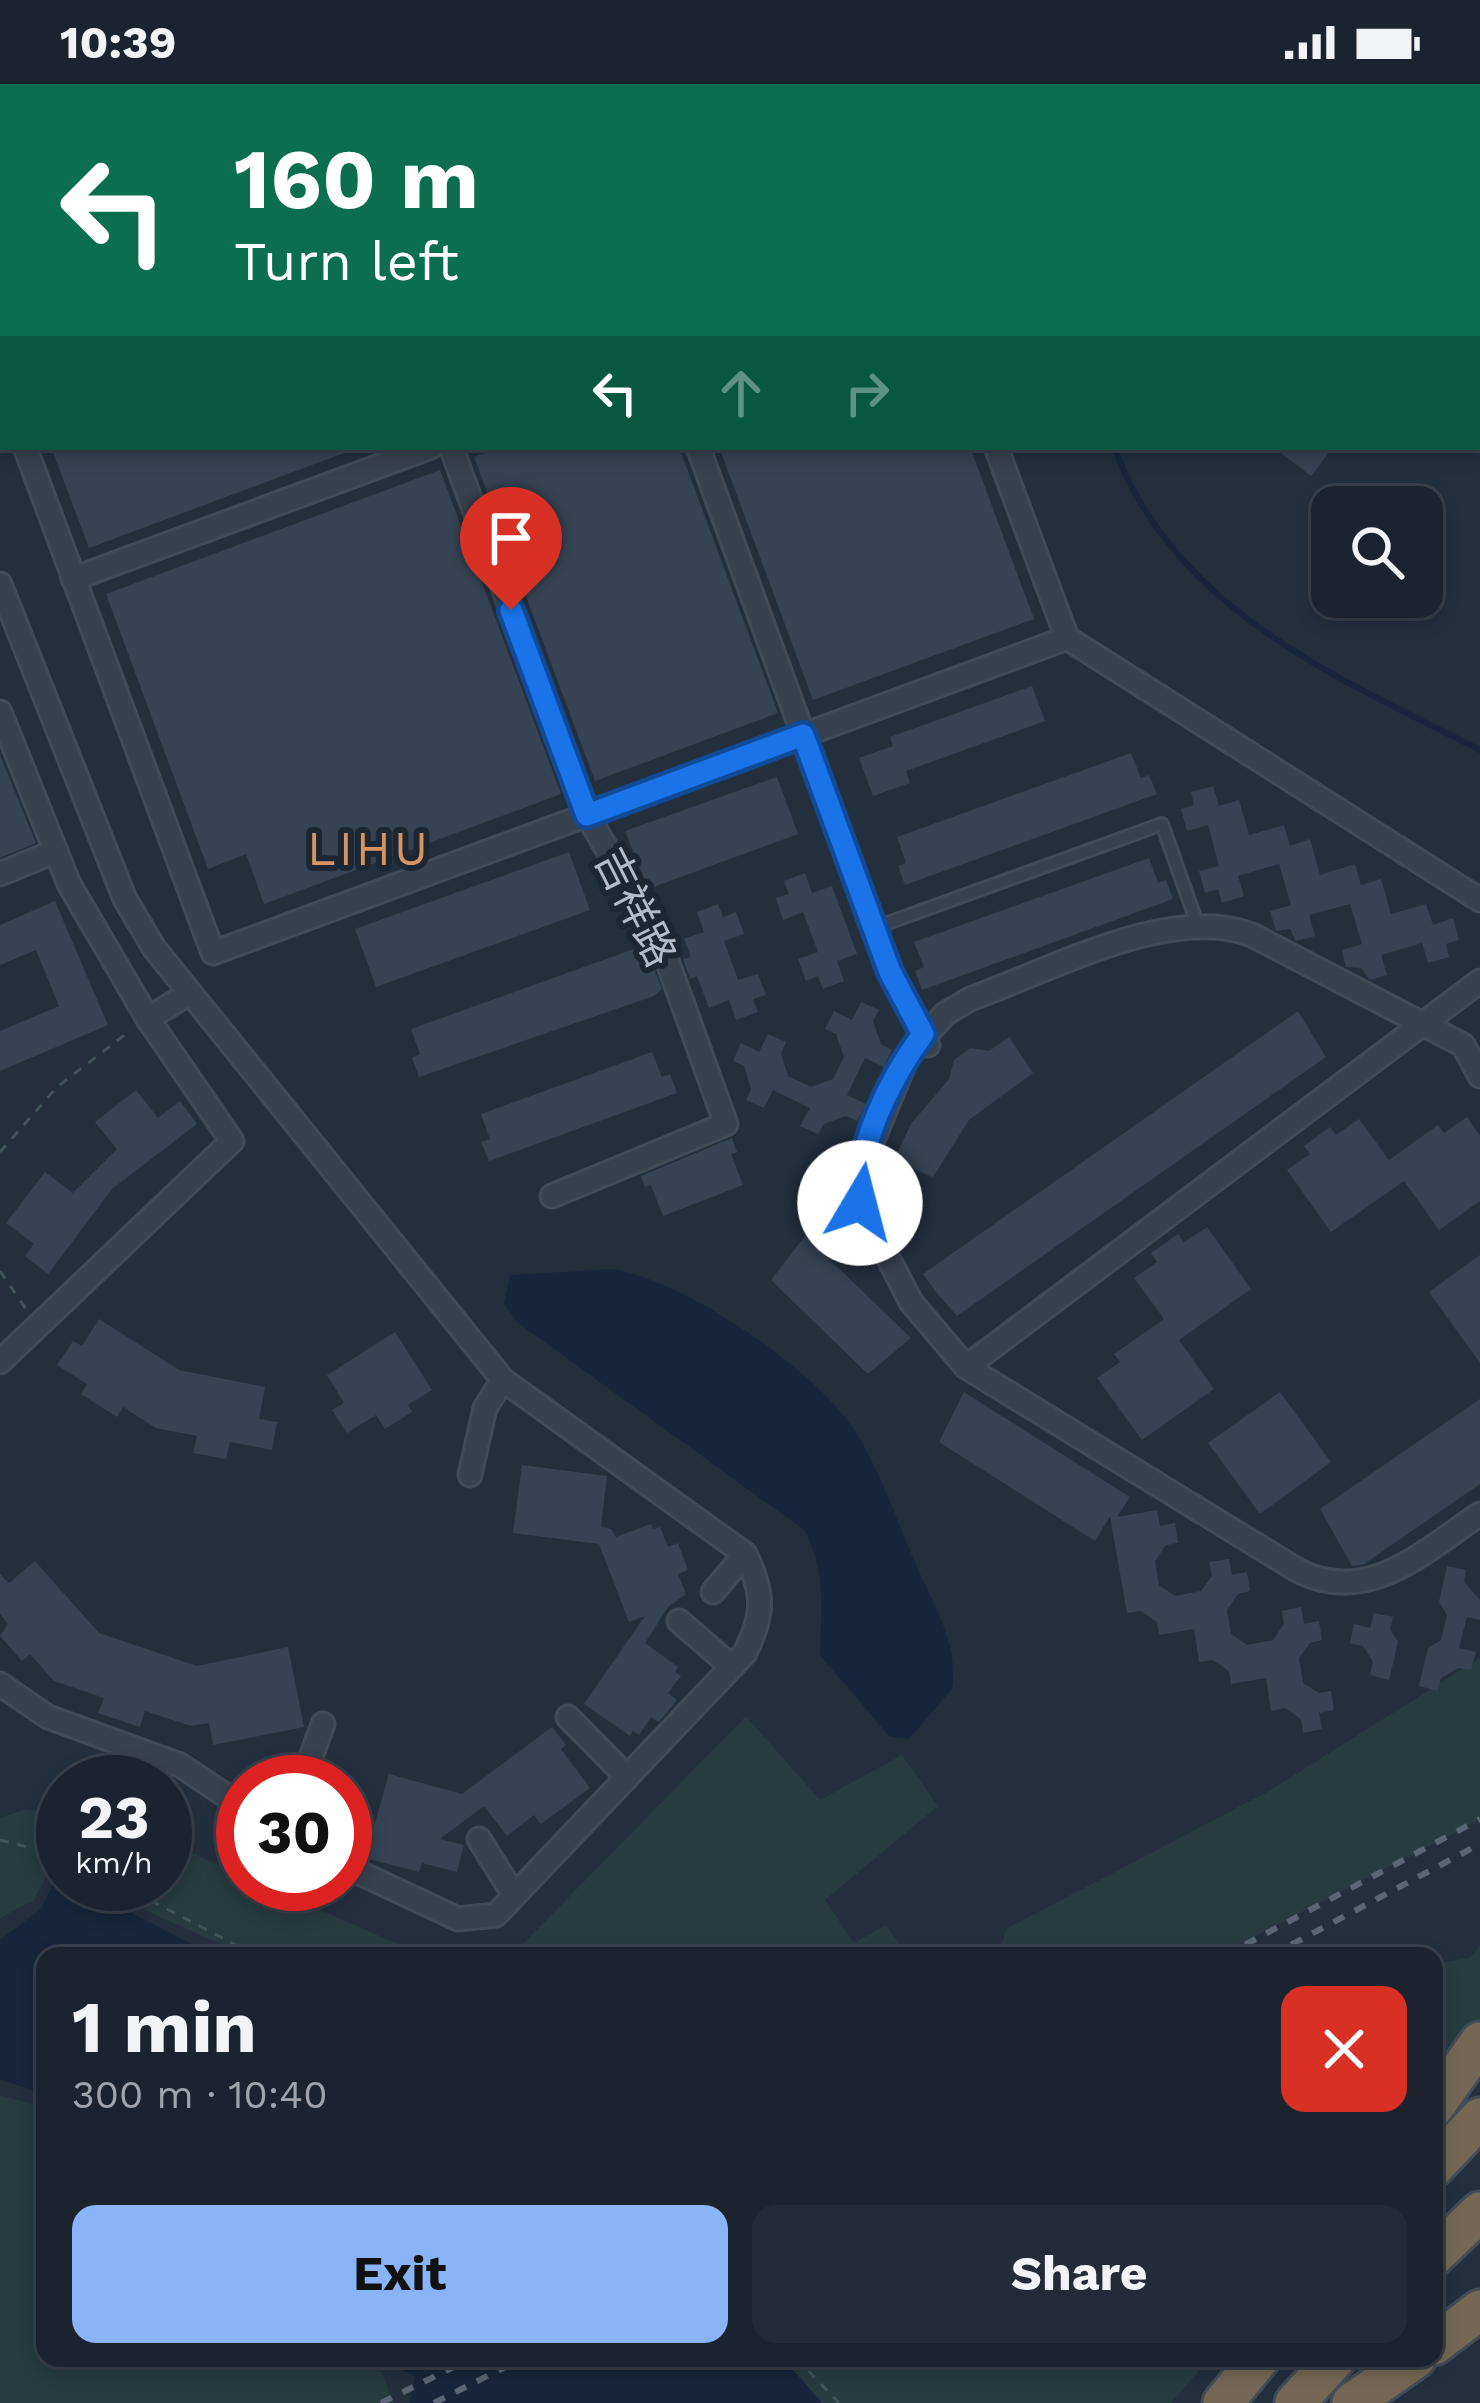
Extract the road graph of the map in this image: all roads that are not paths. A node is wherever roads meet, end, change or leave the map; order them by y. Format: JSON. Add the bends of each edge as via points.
{"nodes":[{"id":1,"x":26,"y":450,"type":"edge"},
{"id":2,"x":423,"y":450,"type":"edge"},
{"id":3,"x":452,"y":450,"type":"edge"},
{"id":4,"x":699,"y":450,"type":"edge"},
{"id":5,"x":997,"y":450,"type":"edge"},
{"id":6,"x":74,"y":579,"type":"junction"},
{"id":7,"x":0,"y":584,"type":"edge"},
{"id":8,"x":1067,"y":638,"type":"junction"},
{"id":9,"x":0,"y":712,"type":"edge"},
{"id":10,"x":803,"y":735,"type":"junction"},
{"id":11,"x":587,"y":815,"type":"junction"},
{"id":12,"x":56,"y":851,"type":"junction"},
{"id":13,"x":0,"y":874,"type":"edge"},
{"id":14,"x":1480,"y":900,"type":"edge"},
{"id":15,"x":1198,"y":923,"type":"junction"},
{"id":16,"x":874,"y":928,"type":"junction"},
{"id":17,"x":1480,"y":981,"type":"edge"},
{"id":18,"x":189,"y":993,"type":"junction"},
{"id":19,"x":148,"y":1019,"type":"junction"},
{"id":20,"x":1424,"y":1022,"type":"junction"},
{"id":21,"x":926,"y":1040,"type":"junction"},
{"id":22,"x":1480,"y":1076,"type":"edge"},
{"id":23,"x":552,"y":1196,"type":"dead end"},
{"id":24,"x":0,"y":1362,"type":"edge"},
{"id":25,"x":966,"y":1367,"type":"junction"},
{"id":26,"x":503,"y":1380,"type":"junction"},
{"id":27,"x":470,"y":1475,"type":"dead end"},
{"id":28,"x":1480,"y":1514,"type":"edge"},
{"id":29,"x":745,"y":1554,"type":"junction"},
{"id":30,"x":713,"y":1592,"type":"dead end"},
{"id":31,"x":679,"y":1621,"type":"dead end"},
{"id":32,"x":732,"y":1667,"type":"junction"},
{"id":33,"x":0,"y":1684,"type":"edge"},
{"id":34,"x":568,"y":1717,"type":"dead end"},
{"id":35,"x":322,"y":1724,"type":"dead end"},
{"id":36,"x":311,"y":1755,"type":"edge"},
{"id":37,"x":627,"y":1777,"type":"junction"},
{"id":38,"x":216,"y":1789,"type":"edge"},
{"id":39,"x":479,"y":1839,"type":"dead end"},
{"id":40,"x":372,"y":1879,"type":"edge"},
{"id":41,"x":514,"y":1895,"type":"junction"},
{"id":42,"x":1480,"y":2042,"type":"edge"},
{"id":43,"x":1443,"y":2095,"type":"edge"},
{"id":44,"x":1480,"y":2118,"type":"edge"},
{"id":45,"x":1443,"y":2158,"type":"edge"},
{"id":46,"x":1480,"y":2212,"type":"edge"},
{"id":47,"x":1443,"y":2247,"type":"edge"},
{"id":48,"x":1480,"y":2310,"type":"edge"},
{"id":49,"x":1443,"y":2337,"type":"edge"},
{"id":50,"x":1253,"y":2367,"type":"edge"},
{"id":51,"x":1328,"y":2367,"type":"edge"},
{"id":52,"x":1403,"y":2367,"type":"edge"},
{"id":53,"x":1223,"y":2403,"type":"edge"},
{"id":54,"x":1294,"y":2403,"type":"edge"},
{"id":55,"x":1352,"y":2403,"type":"edge"}],
"edges":[{"from":1,"to":6,"type":"street"},
{"from":2,"to":6,"type":"street"},
{"from":3,"to":11,"type":"street","name":"吉祥路"},
{"from":4,"to":10,"type":"street"},
{"from":5,"to":8,"type":"street"},
{"from":6,"to":11,"type":"street","via":[[213,953]]},
{"from":7,"to":18,"type":"street","via":[[125,899]]},
{"from":8,"to":10,"type":"street"},
{"from":8,"to":14,"type":"street"},
{"from":9,"to":12,"type":"street"},
{"from":10,"to":11,"type":"street"},
{"from":10,"to":16,"type":"street"},
{"from":11,"to":23,"type":"street","name":"吉祥路","via":[[659,938],[726,1124]]},
{"from":12,"to":13,"type":"street"},
{"from":12,"to":19,"type":"street"},
{"from":15,"to":16,"type":"lane","via":[[1162,824]]},
{"from":15,"to":20,"type":"street","via":[[1252,934]]},
{"from":15,"to":21,"type":"street","via":[[970,999]]},
{"from":16,"to":21,"type":"street"},
{"from":17,"to":20,"type":"street"},
{"from":18,"to":19,"type":"street"},
{"from":18,"to":26,"type":"street"},
{"from":19,"to":24,"type":"street","via":[[232,1141]]},
{"from":20,"to":22,"type":"street","via":[[1463,1045]]},
{"from":20,"to":25,"type":"street"},
{"from":21,"to":25,"type":"street","via":[[898,1074],[864,1153],[860,1203],[911,1302]]},
{"from":25,"to":28,"type":"street","via":[[1324,1582],[1382,1578]]},
{"from":26,"to":27,"type":"street","via":[[485,1408]]},
{"from":26,"to":29,"type":"street"},
{"from":29,"to":30,"type":"street"},
{"from":29,"to":32,"type":"street","via":[[761,1586],[762,1617]]},
{"from":31,"to":32,"type":"street"},
{"from":32,"to":37,"type":"street"},
{"from":33,"to":38,"type":"street","via":[[48,1717],[180,1765]]},
{"from":34,"to":37,"type":"street"},
{"from":35,"to":36,"type":"street"},
{"from":37,"to":41,"type":"street"},
{"from":39,"to":41,"type":"street"},
{"from":40,"to":41,"type":"street","via":[[458,1919],[496,1915]]},
{"from":42,"to":43,"type":"highway"},
{"from":44,"to":45,"type":"highway"},
{"from":46,"to":47,"type":"highway"},
{"from":48,"to":49,"type":"highway"},
{"from":50,"to":53,"type":"highway"},
{"from":51,"to":54,"type":"highway"},
{"from":52,"to":55,"type":"highway"}]}
